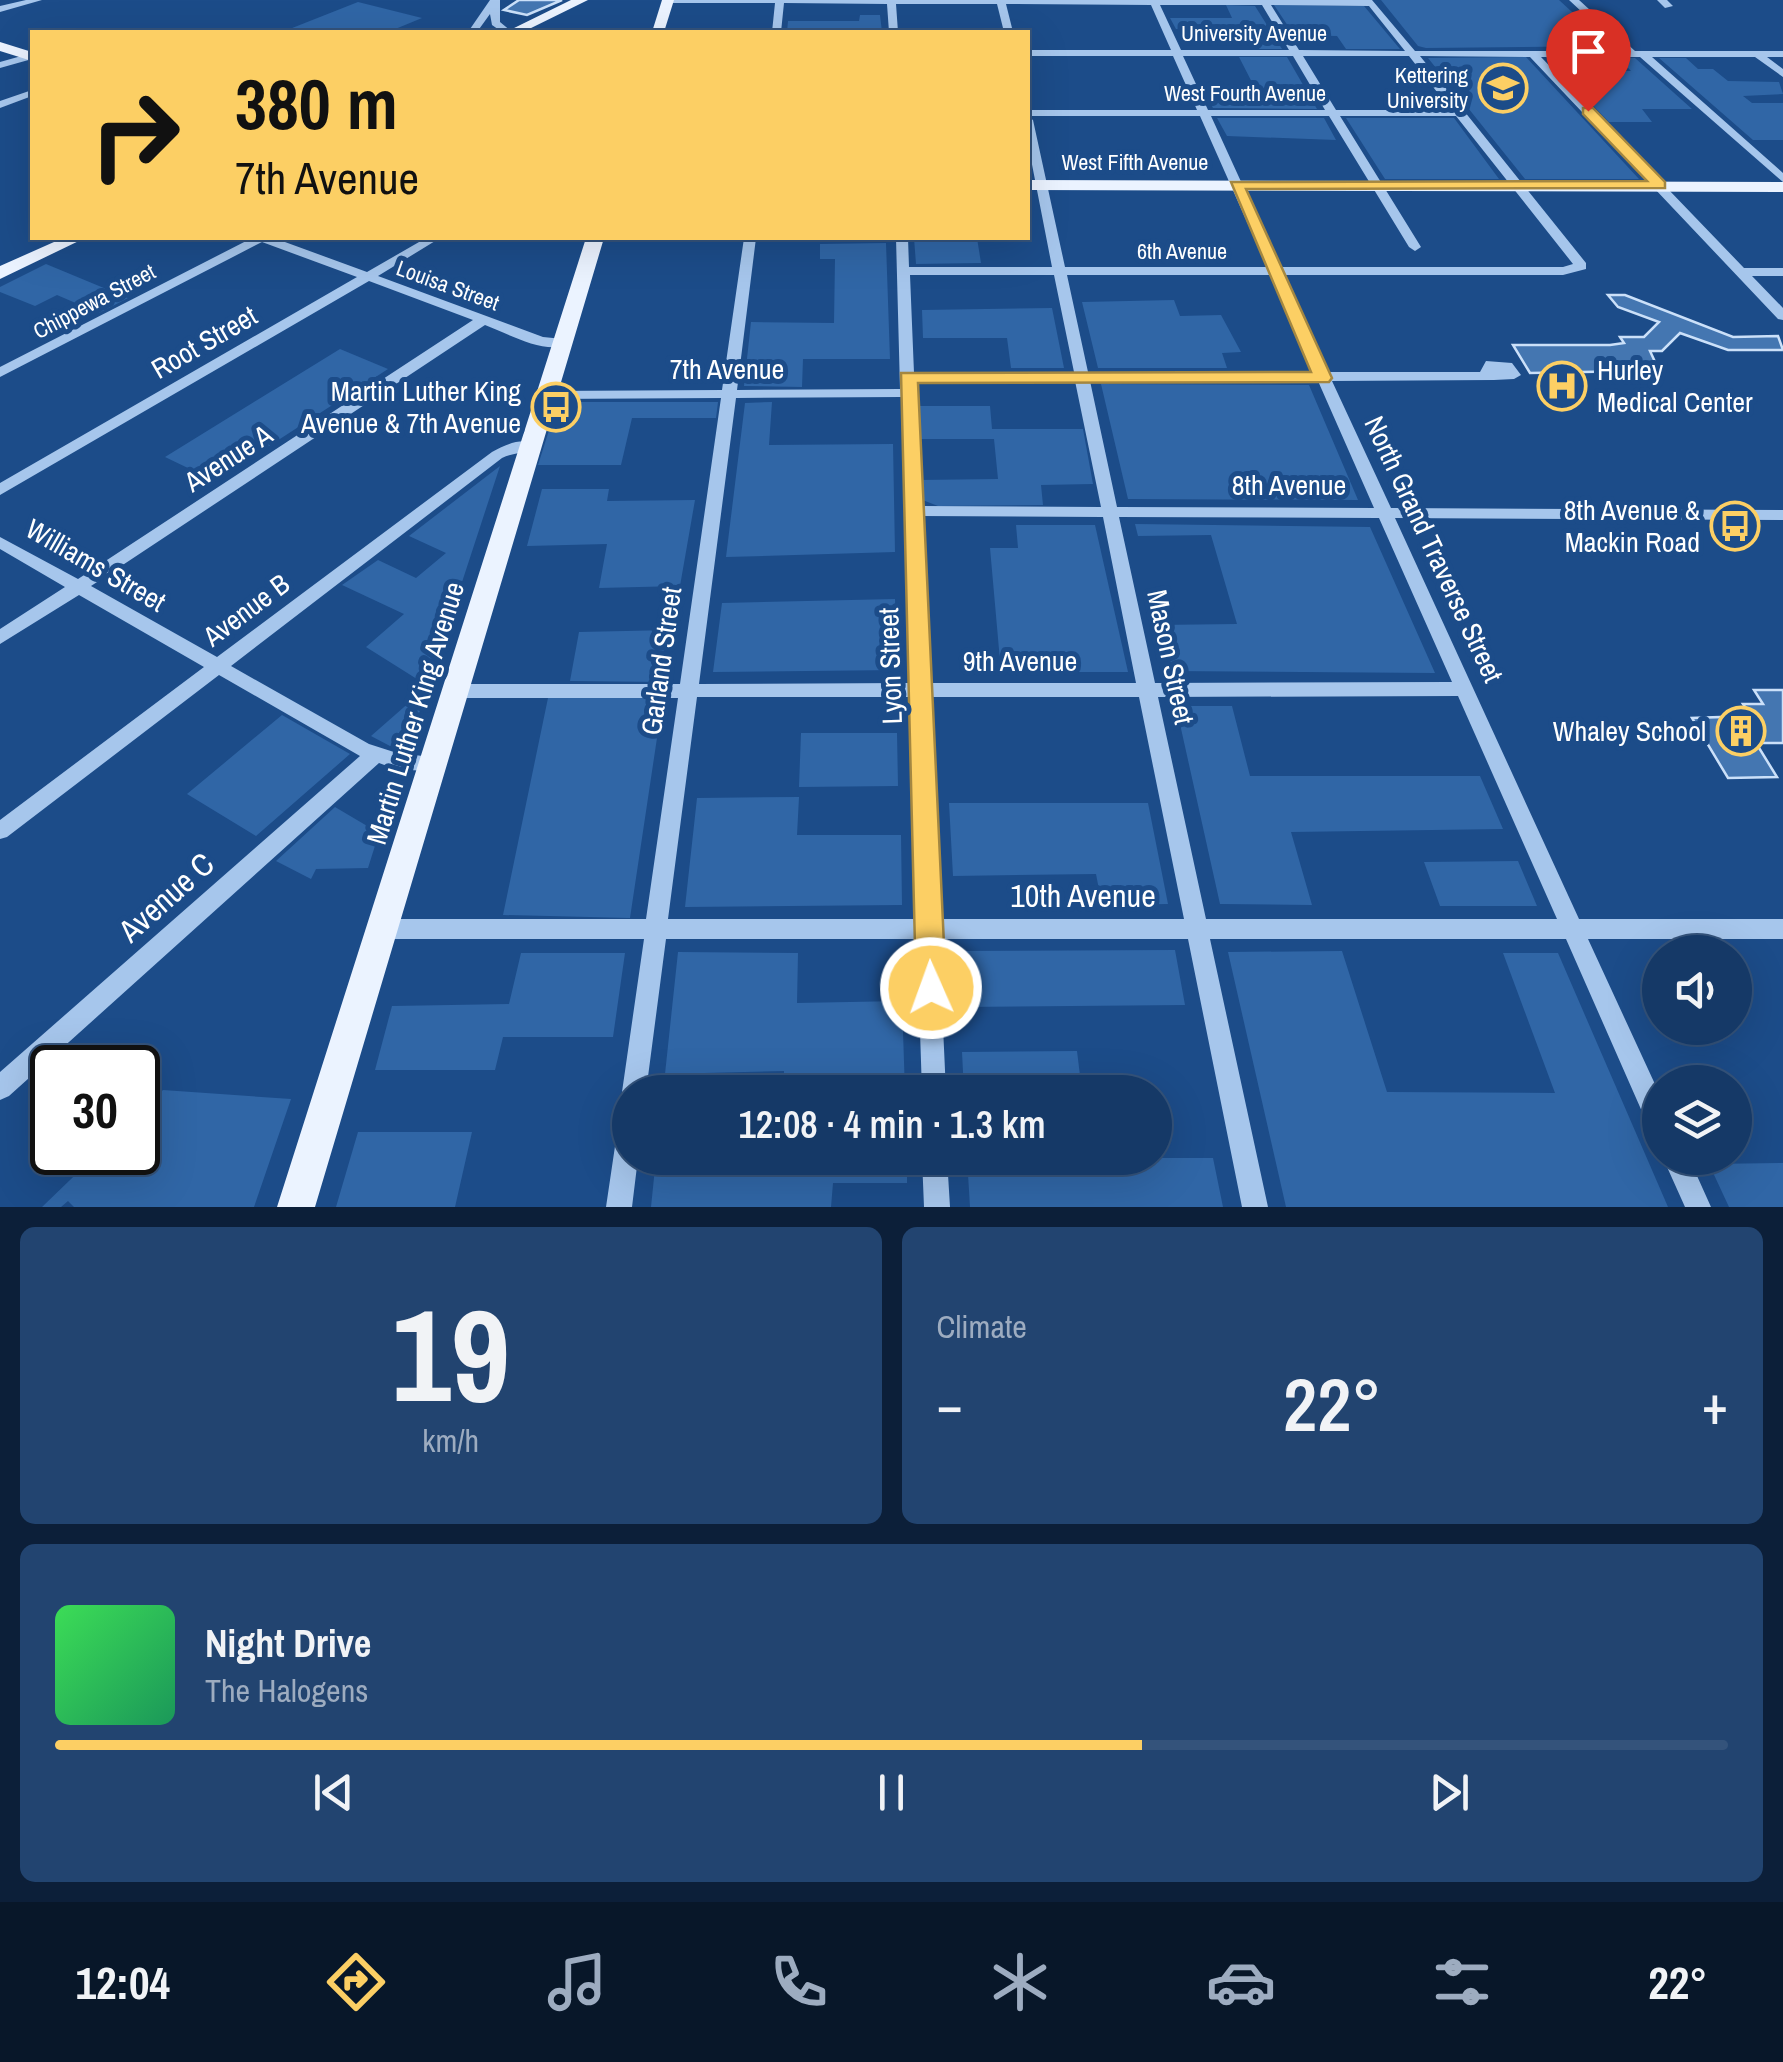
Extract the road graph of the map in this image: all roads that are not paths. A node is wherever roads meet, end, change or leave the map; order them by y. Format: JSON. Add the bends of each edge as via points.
{"nodes":[{"id":1,"x":36,"y":0,"type":"edge"},
{"id":2,"x":582,"y":0,"type":"edge"},
{"id":3,"x":668,"y":0,"type":"edge"},
{"id":4,"x":780,"y":0,"type":"edge"},
{"id":5,"x":1001,"y":0,"type":"edge"},
{"id":6,"x":1574,"y":0,"type":"edge"},
{"id":7,"x":494,"y":1,"type":"edge"},
{"id":8,"x":891,"y":1,"type":"edge"},
{"id":9,"x":1154,"y":1,"type":"edge"},
{"id":10,"x":1263,"y":1,"type":"edge"},
{"id":11,"x":1370,"y":2,"type":"edge"},
{"id":12,"x":0,"y":9,"type":"edge"},
{"id":13,"x":474,"y":30,"type":"edge"},
{"id":14,"x":508,"y":30,"type":"edge"},
{"id":15,"x":515,"y":30,"type":"edge"},
{"id":16,"x":659,"y":30,"type":"edge"},
{"id":17,"x":776,"y":30,"type":"edge"},
{"id":18,"x":892,"y":30,"type":"edge"},
{"id":19,"x":1008,"y":30,"type":"edge"},
{"id":20,"x":0,"y":46,"type":"edge"},
{"id":21,"x":1030,"y":53,"type":"edge"},
{"id":22,"x":1177,"y":53,"type":"junction"},
{"id":23,"x":1296,"y":53,"type":"junction"},
{"id":24,"x":1414,"y":53,"type":"junction"},
{"id":25,"x":1533,"y":53,"type":"junction"},
{"id":26,"x":1632,"y":53,"type":"junction"},
{"id":27,"x":1757,"y":54,"type":"junction"},
{"id":28,"x":1783,"y":54,"type":"edge"},
{"id":29,"x":30,"y":56,"type":"edge"},
{"id":30,"x":30,"y":58,"type":"edge"},
{"id":31,"x":0,"y":65,"type":"edge"},
{"id":32,"x":1783,"y":74,"type":"edge"},
{"id":33,"x":30,"y":94,"type":"edge"},
{"id":34,"x":0,"y":106,"type":"edge"},
{"id":35,"x":1204,"y":113,"type":"junction"},
{"id":36,"x":1333,"y":113,"type":"junction"},
{"id":37,"x":1462,"y":113,"type":"junction"},
{"id":38,"x":1030,"y":116,"type":"edge"},
{"id":39,"x":1030,"y":139,"type":"edge"},
{"id":40,"x":1783,"y":183,"type":"edge"},
{"id":41,"x":1034,"y":185,"type":"edge"},
{"id":42,"x":1236,"y":185,"type":"junction"},
{"id":43,"x":1377,"y":185,"type":"junction"},
{"id":44,"x":1519,"y":185,"type":"junction"},
{"id":45,"x":1659,"y":185,"type":"junction"},
{"id":46,"x":72,"y":240,"type":"edge"},
{"id":47,"x":258,"y":240,"type":"edge"},
{"id":48,"x":267,"y":240,"type":"edge"},
{"id":49,"x":431,"y":240,"type":"edge"},
{"id":50,"x":594,"y":240,"type":"edge"},
{"id":51,"x":750,"y":240,"type":"edge"},
{"id":52,"x":902,"y":240,"type":"edge"},
{"id":53,"x":1416,"y":247,"type":"dead end"},
{"id":54,"x":1265,"y":250,"type":"junction"},
{"id":55,"x":1060,"y":270,"type":"junction"},
{"id":56,"x":1275,"y":270,"type":"junction"},
{"id":57,"x":904,"y":271,"type":"junction"},
{"id":58,"x":1324,"y":271,"type":"junction"},
{"id":59,"x":1742,"y":272,"type":"junction"},
{"id":60,"x":1783,"y":272,"type":"edge"},
{"id":61,"x":0,"y":273,"type":"edge"},
{"id":62,"x":367,"y":277,"type":"junction"},
{"id":63,"x":1783,"y":316,"type":"edge"},
{"id":64,"x":483,"y":320,"type":"junction"},
{"id":65,"x":563,"y":344,"type":"junction"},
{"id":66,"x":0,"y":373,"type":"edge"},
{"id":67,"x":1494,"y":376,"type":"dead end"},
{"id":68,"x":1082,"y":377,"type":"junction"},
{"id":69,"x":1322,"y":378,"type":"junction"},
{"id":70,"x":908,"y":385,"type":"junction"},
{"id":71,"x":729,"y":394,"type":"junction"},
{"id":72,"x":547,"y":395,"type":"junction"},
{"id":73,"x":531,"y":446,"type":"junction"},
{"id":74,"x":0,"y":490,"type":"edge"},
{"id":75,"x":914,"y":512,"type":"junction"},
{"id":76,"x":1111,"y":512,"type":"junction"},
{"id":77,"x":1383,"y":513,"type":"junction"},
{"id":78,"x":1783,"y":515,"type":"edge"},
{"id":79,"x":0,"y":542,"type":"edge"},
{"id":80,"x":78,"y":587,"type":"junction"},
{"id":81,"x":0,"y":638,"type":"edge"},
{"id":82,"x":218,"y":666,"type":"junction"},
{"id":83,"x":922,"y":688,"type":"junction"},
{"id":84,"x":1149,"y":688,"type":"junction"},
{"id":85,"x":687,"y":690,"type":"junction"},
{"id":86,"x":1465,"y":690,"type":"junction"},
{"id":87,"x":455,"y":691,"type":"junction"},
{"id":88,"x":376,"y":754,"type":"junction"},
{"id":89,"x":433,"y":763,"type":"junction"},
{"id":90,"x":0,"y":831,"type":"edge"},
{"id":91,"x":929,"y":928,"type":"junction"},
{"id":92,"x":1198,"y":928,"type":"junction"},
{"id":93,"x":1572,"y":928,"type":"junction"},
{"id":94,"x":382,"y":929,"type":"junction"},
{"id":95,"x":656,"y":929,"type":"junction"},
{"id":96,"x":1783,"y":929,"type":"edge"},
{"id":97,"x":636,"y":1075,"type":"edge"},
{"id":98,"x":933,"y":1075,"type":"edge"},
{"id":99,"x":1642,"y":1083,"type":"edge"},
{"id":100,"x":0,"y":1088,"type":"edge"},
{"id":101,"x":624,"y":1175,"type":"edge"},
{"id":102,"x":936,"y":1175,"type":"edge"},
{"id":103,"x":1684,"y":1175,"type":"edge"},
{"id":104,"x":296,"y":1207,"type":"edge"},
{"id":105,"x":620,"y":1207,"type":"edge"},
{"id":106,"x":937,"y":1207,"type":"edge"},
{"id":107,"x":1255,"y":1207,"type":"edge"},
{"id":108,"x":1698,"y":1207,"type":"edge"}],
"edges":[{"from":1,"to":12,"type":"street"},
{"from":2,"to":15,"type":"main road"},
{"from":3,"to":4,"type":"street"},
{"from":3,"to":16,"type":"main road"},
{"from":4,"to":8,"type":"street"},
{"from":4,"to":17,"type":"street"},
{"from":5,"to":8,"type":"street"},
{"from":5,"to":9,"type":"street"},
{"from":5,"to":19,"type":"street"},
{"from":6,"to":26,"type":"street"},
{"from":7,"to":13,"type":"street"},
{"from":7,"to":14,"type":"street","via":[[494,21]]},
{"from":8,"to":18,"type":"street"},
{"from":9,"to":10,"type":"street"},
{"from":9,"to":22,"type":"street","name":"North Grand Traverse Street"},
{"from":10,"to":11,"type":"street"},
{"from":10,"to":23,"type":"street"},
{"from":11,"to":24,"type":"street"},
{"from":20,"to":29,"type":"main road"},
{"from":21,"to":22,"type":"street","name":"University Avenue"},
{"from":22,"to":23,"type":"street","name":"University Avenue"},
{"from":22,"to":35,"type":"street","name":"North Grand Traverse Street"},
{"from":23,"to":24,"type":"street","name":"University Avenue"},
{"from":23,"to":36,"type":"street"},
{"from":24,"to":25,"type":"street","name":"University Avenue"},
{"from":24,"to":37,"type":"street"},
{"from":25,"to":26,"type":"street","name":"University Avenue"},
{"from":25,"to":45,"type":"street"},
{"from":26,"to":27,"type":"street","name":"University Avenue"},
{"from":26,"to":40,"type":"street"},
{"from":27,"to":28,"type":"street","name":"University Avenue"},
{"from":27,"to":32,"type":"street"},
{"from":30,"to":31,"type":"street"},
{"from":33,"to":34,"type":"street"},
{"from":35,"to":36,"type":"street","name":"West Fourth Avenue"},
{"from":35,"to":38,"type":"street","name":"West Fourth Avenue"},
{"from":35,"to":42,"type":"street","name":"North Grand Traverse Street"},
{"from":36,"to":37,"type":"street","name":"West Fourth Avenue"},
{"from":36,"to":43,"type":"street"},
{"from":37,"to":44,"type":"street"},
{"from":39,"to":41,"type":"street","name":"Mason Street"},
{"from":40,"to":45,"type":"main road","name":"West Fifth Avenue"},
{"from":41,"to":42,"type":"main road","name":"West Fifth Avenue"},
{"from":41,"to":55,"type":"street","name":"Mason Street"},
{"from":42,"to":43,"type":"main road","name":"West Fifth Avenue"},
{"from":42,"to":54,"type":"street","name":"North Grand Traverse Street"},
{"from":43,"to":44,"type":"main road","name":"West Fifth Avenue"},
{"from":43,"to":53,"type":"street"},
{"from":44,"to":45,"type":"main road","name":"West Fifth Avenue"},
{"from":44,"to":58,"type":"street","name":"6th Avenue","via":[[1580,269]]},
{"from":45,"to":59,"type":"street"},
{"from":46,"to":61,"type":"main road"},
{"from":47,"to":66,"type":"street","name":"Chippewa Street"},
{"from":48,"to":62,"type":"street","name":"Louisa Street"},
{"from":49,"to":62,"type":"street","name":"Root Street"},
{"from":50,"to":65,"type":"main road","name":"Martin Luther King Avenue"},
{"from":51,"to":71,"type":"street","name":"Garland Street"},
{"from":52,"to":57,"type":"street","name":"Lyon Street"},
{"from":54,"to":56,"type":"street","name":"North Grand Traverse Street"},
{"from":54,"to":58,"type":"street"},
{"from":55,"to":56,"type":"street","name":"6th Avenue"},
{"from":55,"to":57,"type":"street","name":"6th Avenue"},
{"from":55,"to":68,"type":"street","name":"Mason Street"},
{"from":56,"to":58,"type":"street","name":"6th Avenue"},
{"from":56,"to":69,"type":"street","name":"North Grand Traverse Street"},
{"from":57,"to":70,"type":"street","name":"Lyon Street"},
{"from":59,"to":60,"type":"street"},
{"from":59,"to":63,"type":"street"},
{"from":62,"to":64,"type":"street","name":"Louisa Street"},
{"from":62,"to":74,"type":"street","name":"Root Street"},
{"from":64,"to":65,"type":"street","name":"Louisa Street"},
{"from":64,"to":80,"type":"street","name":"Avenue A"},
{"from":65,"to":72,"type":"main road","name":"Martin Luther King Avenue"},
{"from":67,"to":69,"type":"street","name":"7th Avenue"},
{"from":68,"to":69,"type":"street","name":"7th Avenue"},
{"from":68,"to":70,"type":"street","name":"7th Avenue"},
{"from":68,"to":76,"type":"street","name":"Mason Street"},
{"from":69,"to":77,"type":"street","name":"North Grand Traverse Street"},
{"from":70,"to":71,"type":"street","name":"7th Avenue"},
{"from":70,"to":75,"type":"street","name":"Lyon Street"},
{"from":71,"to":72,"type":"street","name":"7th Avenue"},
{"from":71,"to":85,"type":"street","name":"Garland Street"},
{"from":72,"to":73,"type":"main road","name":"Martin Luther King Avenue"},
{"from":73,"to":82,"type":"street","name":"Avenue B","via":[[496,454]]},
{"from":73,"to":87,"type":"main road","name":"Martin Luther King Avenue"},
{"from":75,"to":76,"type":"street","name":"8th Avenue"},
{"from":75,"to":83,"type":"street","name":"Lyon Street"},
{"from":76,"to":77,"type":"street","name":"8th Avenue"},
{"from":76,"to":84,"type":"street","name":"Mason Street"},
{"from":77,"to":78,"type":"street","name":"8th Avenue"},
{"from":77,"to":86,"type":"street","name":"North Grand Traverse Street"},
{"from":79,"to":80,"type":"street","name":"Williams Street"},
{"from":80,"to":81,"type":"street","name":"Avenue A"},
{"from":80,"to":82,"type":"street","name":"Williams Street"},
{"from":82,"to":88,"type":"street","name":"Williams Street"},
{"from":82,"to":90,"type":"street","name":"Avenue B"},
{"from":83,"to":84,"type":"street","name":"9th Avenue"},
{"from":83,"to":85,"type":"street","name":"9th Avenue"},
{"from":83,"to":91,"type":"street","name":"Lyon Street"},
{"from":84,"to":86,"type":"street","name":"9th Avenue"},
{"from":84,"to":92,"type":"street","name":"Mason Street"},
{"from":85,"to":87,"type":"street","name":"9th Avenue"},
{"from":85,"to":95,"type":"street","name":"Garland Street"},
{"from":86,"to":93,"type":"street","name":"North Grand Traverse Street"},
{"from":87,"to":89,"type":"main road","name":"Martin Luther King Avenue"},
{"from":88,"to":89,"type":"street","name":"Williams Street"},
{"from":88,"to":100,"type":"street","name":"Avenue C"},
{"from":89,"to":94,"type":"main road","name":"Martin Luther King Avenue"},
{"from":91,"to":92,"type":"street","name":"10th Avenue"},
{"from":91,"to":95,"type":"street","name":"10th Avenue"},
{"from":91,"to":98,"type":"street","name":"Lyon Street"},
{"from":92,"to":93,"type":"street","name":"10th Avenue"},
{"from":92,"to":107,"type":"street","name":"Mason Street"},
{"from":93,"to":96,"type":"street","name":"10th Avenue"},
{"from":93,"to":99,"type":"street","name":"North Grand Traverse Street"},
{"from":94,"to":95,"type":"street","name":"10th Avenue"},
{"from":94,"to":104,"type":"main road","name":"Martin Luther King Avenue"},
{"from":95,"to":97,"type":"street","name":"Garland Street"},
{"from":101,"to":105,"type":"street"},
{"from":102,"to":106,"type":"street"},
{"from":103,"to":108,"type":"street"}]}
